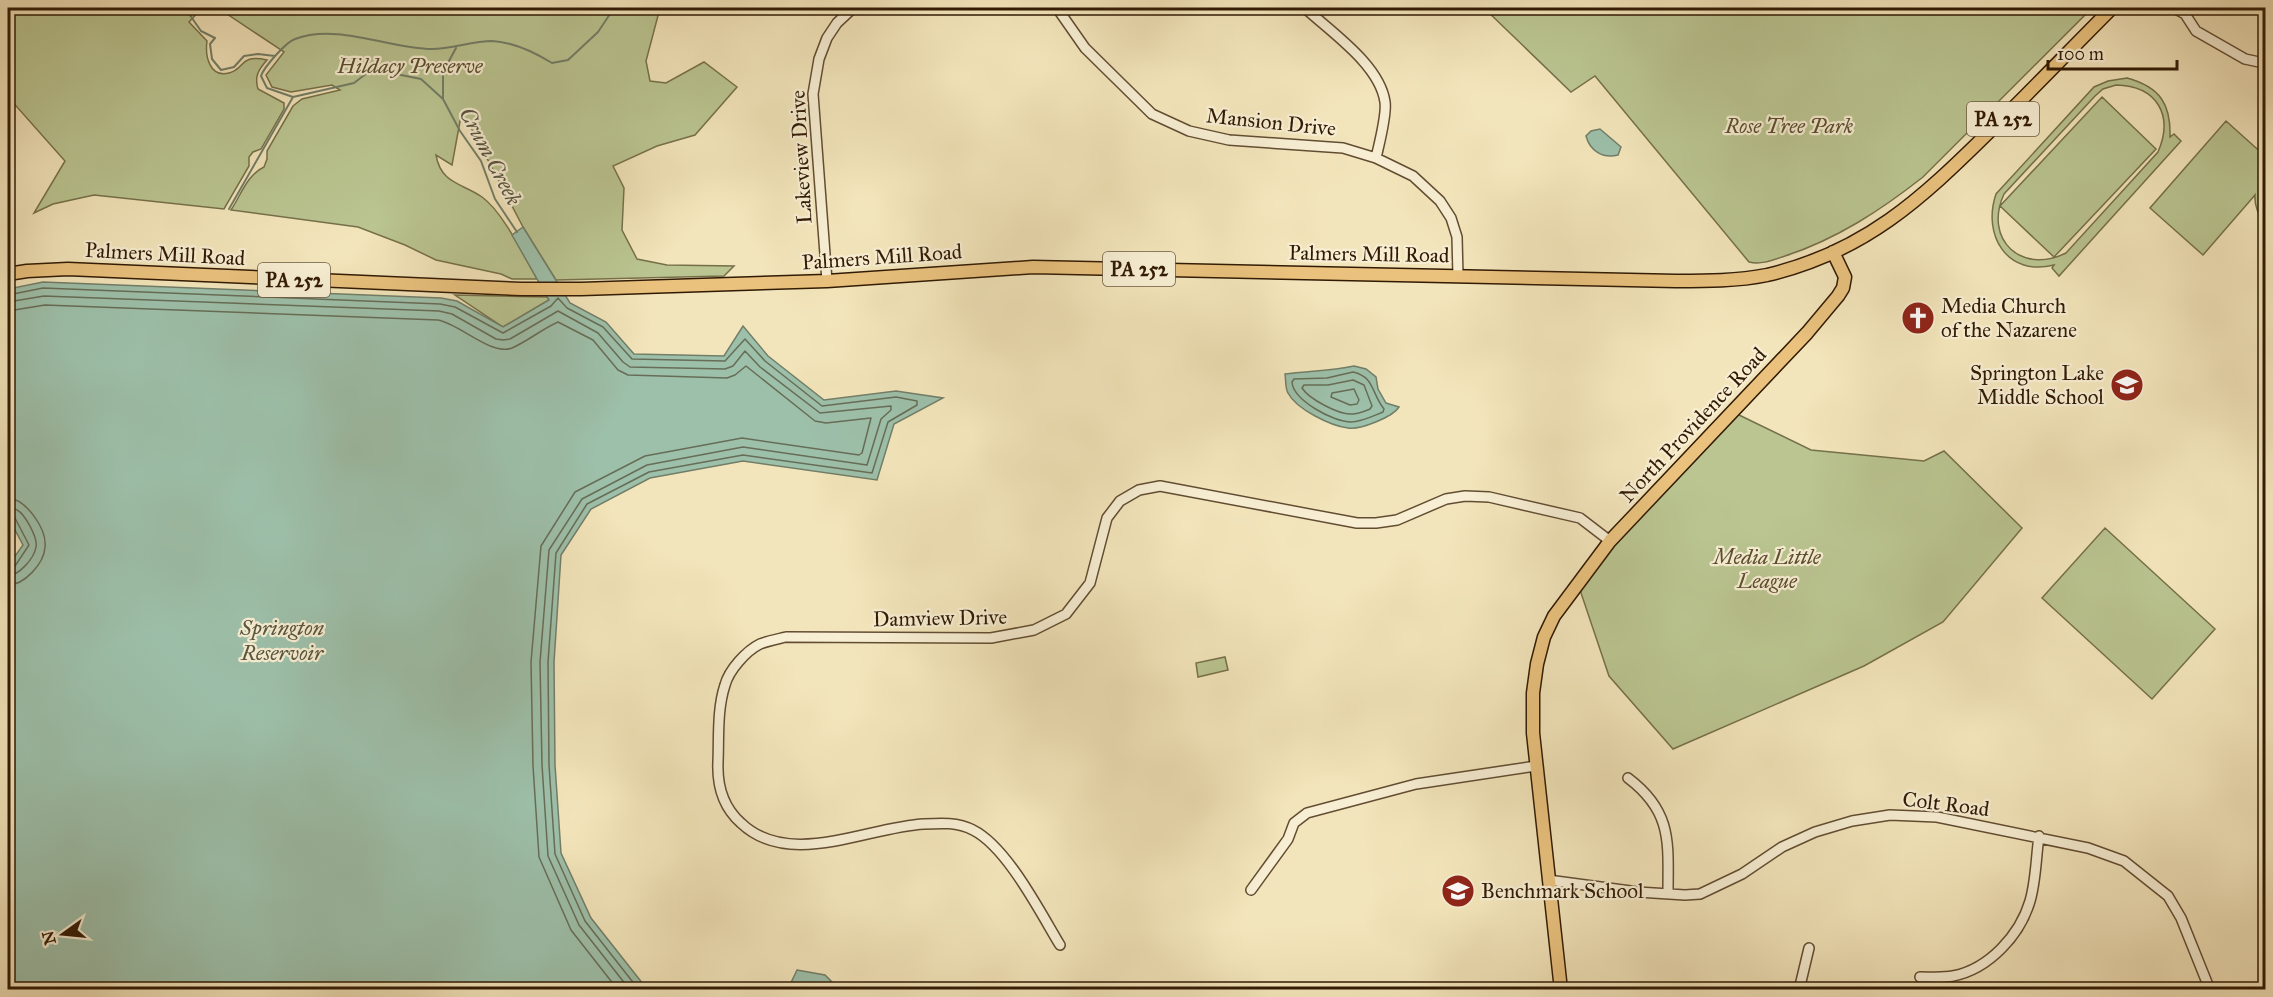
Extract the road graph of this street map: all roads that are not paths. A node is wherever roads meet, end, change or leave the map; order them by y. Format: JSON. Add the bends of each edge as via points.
{"nodes":[{"id":1,"x":854,"y":8,"type":"edge"},
{"id":2,"x":1056,"y":8,"type":"edge"},
{"id":3,"x":1305,"y":8,"type":"edge"},
{"id":4,"x":2112,"y":8,"type":"edge"},
{"id":5,"x":2175,"y":8,"type":"edge"},
{"id":6,"x":2189,"y":10,"type":"edge"},
{"id":7,"x":2265,"y":58,"type":"edge"},
{"id":8,"x":1376,"y":158,"type":"junction"},
{"id":9,"x":1833,"y":252,"type":"junction"},
{"id":10,"x":8,"y":274,"type":"edge"},
{"id":11,"x":1458,"y":276,"type":"junction"},
{"id":12,"x":827,"y":281,"type":"junction"},
{"id":13,"x":1610,"y":541,"type":"junction"},
{"id":14,"x":1536,"y":766,"type":"junction"},
{"id":15,"x":1628,"y":778,"type":"dead end"},
{"id":16,"x":2039,"y":836,"type":"junction"},
{"id":17,"x":1548,"y":880,"type":"junction"},
{"id":18,"x":1251,"y":890,"type":"dead end"},
{"id":19,"x":1668,"y":894,"type":"junction"},
{"id":20,"x":1060,"y":945,"type":"dead end"},
{"id":21,"x":1809,"y":948,"type":"dead end"},
{"id":22,"x":1920,"y":977,"type":"dead end"},
{"id":23,"x":1561,"y":990,"type":"edge"},
{"id":24,"x":1799,"y":990,"type":"edge"},
{"id":25,"x":2210,"y":990,"type":"edge"}],
"edges":[{"from":1,"to":12,"type":"street","name":"Lakeview Drive","via":[[827,38],[813,94]]},
{"from":2,"to":8,"type":"street","name":"Mansion Drive","via":[[1085,48],[1152,114],[1189,131],[1230,140],[1343,148]]},
{"from":3,"to":8,"type":"street","via":[[1357,52],[1374,76],[1385,102]]},
{"from":4,"to":9,"type":"main road","number":"PA 252","via":[[1935,185],[1896,216]]},
{"from":5,"to":6,"type":"street"},
{"from":6,"to":7,"type":"street","via":[[2196,31],[2245,59],[2259,62]]},
{"from":8,"to":11,"type":"street","name":"Mansion Drive","via":[[1413,176],[1440,201],[1457,237]]},
{"from":9,"to":11,"type":"main road","name":"Palmers Mill Road","number":"PA 252","via":[[1765,275],[1699,281]]},
{"from":9,"to":13,"type":"main road","name":"North Providence Road","via":[[1845,277],[1838,296]]},
{"from":10,"to":12,"type":"main road","name":"Palmers Mill Road","number":"PA 252","via":[[68,269],[521,289]]},
{"from":11,"to":12,"type":"main road","name":"Palmers Mill Road","number":"PA 252","via":[[1033,267]]},
{"from":13,"to":14,"type":"main road","name":"North Providence Road","via":[[1554,616],[1544,637],[1533,693]]},
{"from":13,"to":20,"type":"street","name":"Damview Drive","via":[[1580,518],[1489,497],[1446,500],[1397,520],[1368,523],[1160,486],[1139,490],[1120,501],[1107,518],[1090,583],[1066,614],[1034,630],[991,638],[786,637],[759,644],[746,654],[725,682],[718,778],[725,804],[749,831],[793,845],[911,825],[946,822],[972,829],[993,843]]},
{"from":14,"to":17,"type":"main road","name":"North Providence Road"},
{"from":14,"to":18,"type":"street","via":[[1416,784],[1307,813],[1294,823],[1288,839]]},
{"from":15,"to":19,"type":"street","via":[[1643,789],[1659,811],[1666,831]]},
{"from":16,"to":19,"type":"street","name":"Colt Road","via":[[1937,817],[1890,815],[1815,832],[1700,894]]},
{"from":16,"to":22,"type":"street","via":[[2031,899],[2011,939],[1993,957],[1974,968],[1954,976]]},
{"from":16,"to":25,"type":"street","name":"Colt Road","via":[[2124,861],[2168,896]]},
{"from":17,"to":19,"type":"street","name":"Colt Road"},
{"from":17,"to":23,"type":"main road","name":"North Providence Road"},
{"from":21,"to":24,"type":"street"}]}
